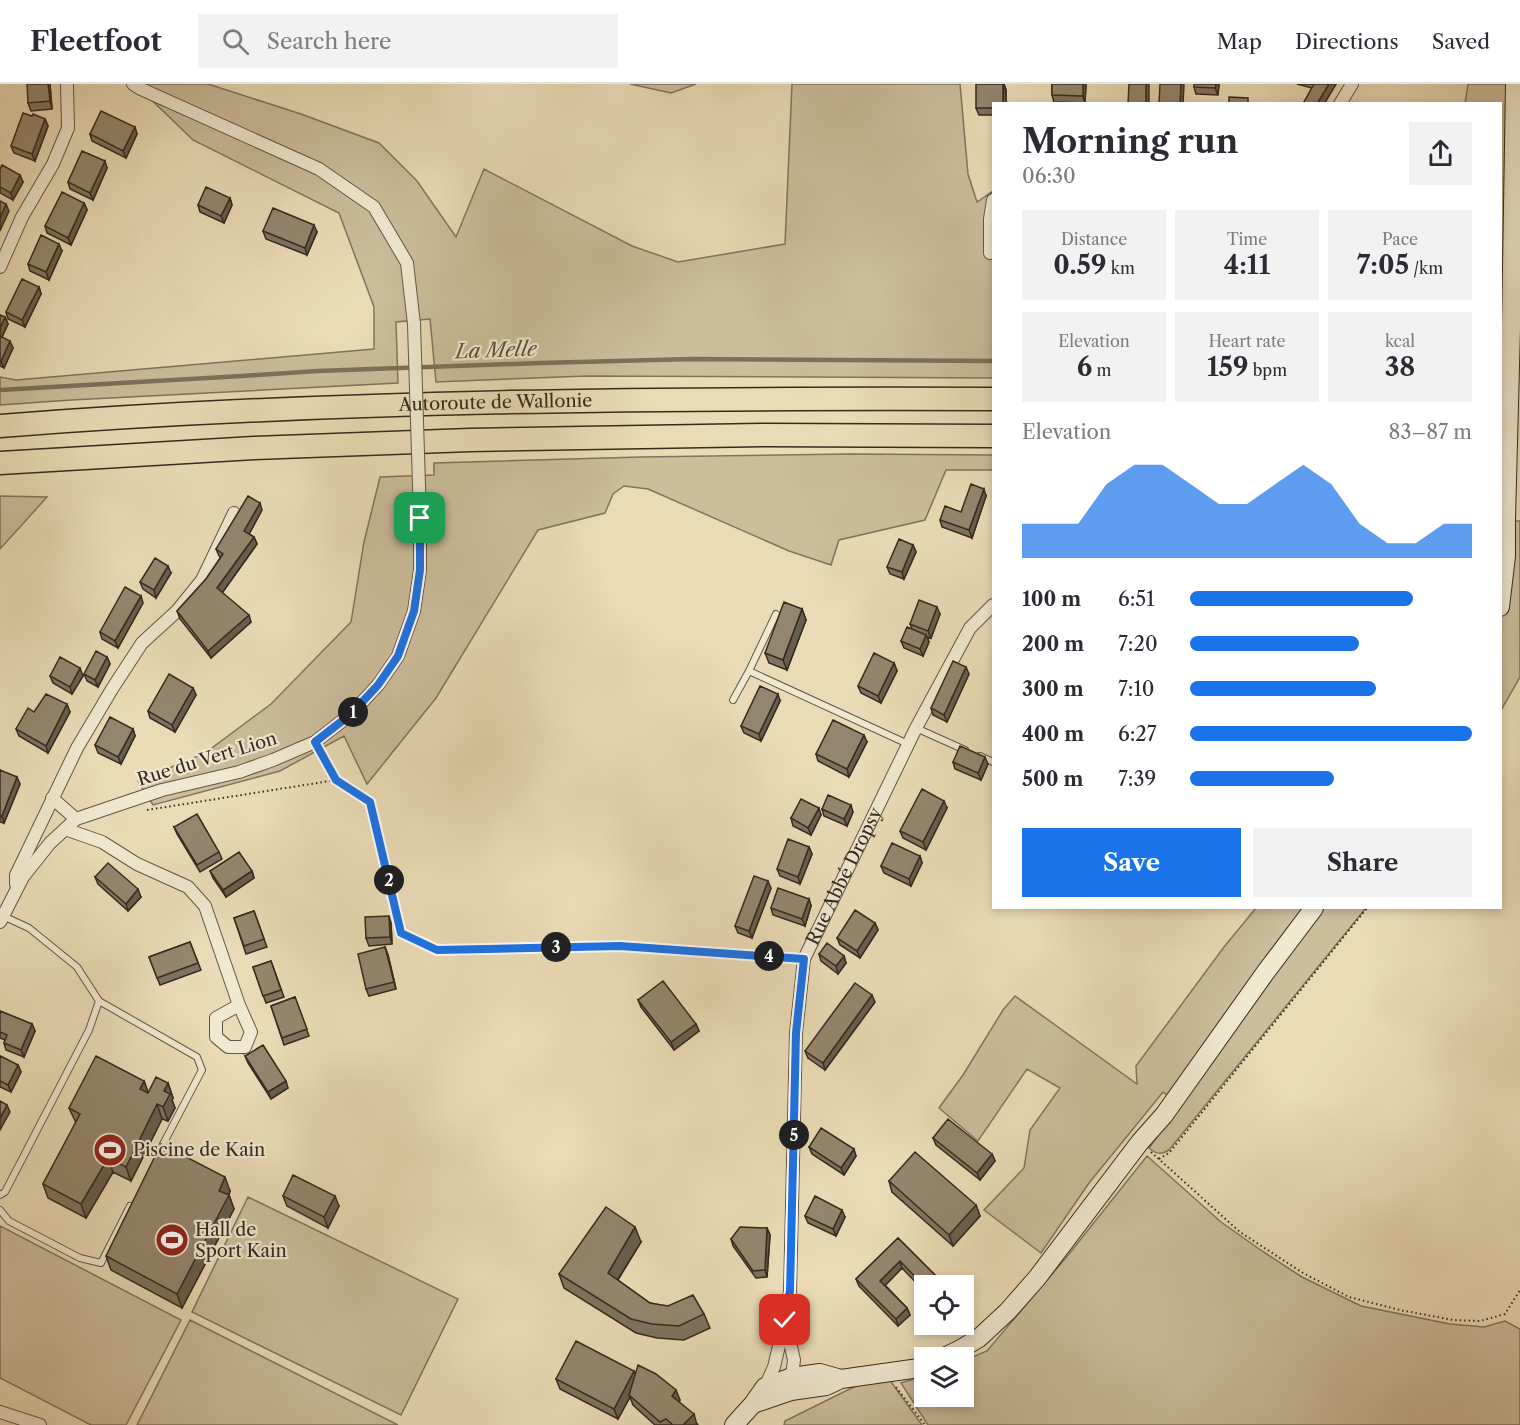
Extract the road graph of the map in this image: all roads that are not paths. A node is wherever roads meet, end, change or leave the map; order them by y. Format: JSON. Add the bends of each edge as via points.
{"nodes":[{"id":1,"x":67,"y":84,"type":"edge"},
{"id":2,"x":133,"y":84,"type":"edge"},
{"id":3,"x":1352,"y":84,"type":"edge"},
{"id":4,"x":1515,"y":84,"type":"edge"},
{"id":5,"x":1341,"y":102,"type":"edge"},
{"id":6,"x":992,"y":206,"type":"edge"},
{"id":7,"x":990,"y":253,"type":"dead end"},
{"id":8,"x":0,"y":267,"type":"edge"},
{"id":9,"x":992,"y":399,"type":"edge"},
{"id":10,"x":1502,"y":405,"type":"edge"},
{"id":11,"x":1520,"y":406,"type":"edge"},
{"id":12,"x":0,"y":426,"type":"edge"},
{"id":13,"x":992,"y":436,"type":"edge"},
{"id":14,"x":1502,"y":443,"type":"edge"},
{"id":15,"x":1520,"y":443,"type":"edge"},
{"id":16,"x":0,"y":463,"type":"edge"},
{"id":17,"x":234,"y":513,"type":"dead end"},
{"id":18,"x":1502,"y":590,"type":"edge"},
{"id":19,"x":992,"y":606,"type":"edge"},
{"id":20,"x":776,"y":614,"type":"dead end"},
{"id":21,"x":749,"y":672,"type":"junction"},
{"id":22,"x":733,"y":700,"type":"dead end"},
{"id":23,"x":916,"y":728,"type":"junction"},
{"id":24,"x":909,"y":744,"type":"junction"},
{"id":25,"x":992,"y":762,"type":"edge"},
{"id":26,"x":52,"y":798,"type":"junction"},
{"id":27,"x":76,"y":819,"type":"junction"},
{"id":28,"x":65,"y":829,"type":"junction"},
{"id":29,"x":15,"y":891,"type":"junction"},
{"id":30,"x":1313,"y":909,"type":"edge"},
{"id":31,"x":1,"y":919,"type":"edge"},
{"id":32,"x":99,"y":1001,"type":"junction"},
{"id":33,"x":239,"y":1005,"type":"dead end"},
{"id":34,"x":154,"y":1161,"type":"edge"},
{"id":35,"x":0,"y":1196,"type":"edge"},
{"id":36,"x":133,"y":1202,"type":"edge"},
{"id":37,"x":0,"y":1210,"type":"edge"},
{"id":38,"x":785,"y":1320,"type":"junction"},
{"id":39,"x":964,"y":1347,"type":"edge"},
{"id":40,"x":914,"y":1369,"type":"edge"},
{"id":41,"x":791,"y":1384,"type":"junction"},
{"id":42,"x":765,"y":1387,"type":"junction"},
{"id":43,"x":753,"y":1404,"type":"junction"},
{"id":44,"x":0,"y":1412,"type":"edge"},
{"id":45,"x":40,"y":1425,"type":"edge"},
{"id":46,"x":734,"y":1425,"type":"edge"}],
"edges":[{"from":1,"to":8,"type":"street","via":[[68,128]]},
{"from":2,"to":27,"type":"street","name":"Rue du Vert Lion","bridge":true,"via":[[319,169],[374,207],[407,262],[414,324],[420,570],[414,611],[398,656],[351,714],[315,742],[239,772],[162,790]]},
{"from":3,"to":5,"type":"street"},
{"from":4,"to":18,"type":"street","bridge":true,"via":[[1506,556]]},
{"from":6,"to":7,"type":"street"},
{"from":9,"to":12,"type":"highway","name":"Autoroute de Wallonie","via":[[476,402]]},
{"from":10,"to":11,"type":"highway"},
{"from":13,"to":16,"type":"highway","name":"Autoroute de Wallonie","via":[[470,440]]},
{"from":14,"to":15,"type":"highway"},
{"from":17,"to":26,"type":"street","via":[[202,579],[142,643],[112,688]]},
{"from":19,"to":23,"type":"street","name":"Rue Abbé Dropsy","via":[[970,628]]},
{"from":20,"to":21,"type":"lane"},
{"from":21,"to":22,"type":"lane"},
{"from":21,"to":24,"type":"lane"},
{"from":23,"to":24,"type":"street","name":"Rue Abbé Dropsy"},
{"from":23,"to":25,"type":"lane"},
{"from":24,"to":38,"type":"street","name":"Rue Abbé Dropsy","via":[[804,959],[796,1033],[790,1291]]},
{"from":26,"to":27,"type":"street"},
{"from":26,"to":29,"type":"street","via":[[16,875]]},
{"from":27,"to":28,"type":"street","name":"Rue du Vert Lion"},
{"from":28,"to":29,"type":"street","name":"Rue du Vert Lion"},
{"from":28,"to":33,"type":"street","via":[[102,842],[188,888],[205,906]]},
{"from":29,"to":31,"type":"street"},
{"from":30,"to":39,"type":"street","via":[[1164,1115],[1037,1278],[1008,1311]]},
{"from":31,"to":32,"type":"lane","via":[[29,928],[77,967]]},
{"from":32,"to":34,"type":"lane","via":[[197,1057],[202,1070]]},
{"from":32,"to":35,"type":"lane","via":[[89,1030]]},
{"from":36,"to":37,"type":"lane","via":[[101,1263],[80,1258],[9,1221]]},
{"from":38,"to":41,"type":"street","name":"Rue Abbé Dropsy","via":[[794,1360]]},
{"from":38,"to":42,"type":"street","name":"Rue Abbé Dropsy"},
{"from":40,"to":41,"type":"street","name":"Rue Abbé Dropsy","via":[[841,1379],[826,1386]]},
{"from":41,"to":42,"type":"street","name":"Rue Abbé Dropsy"},
{"from":41,"to":43,"type":"street","name":"Rue Abbé Dropsy"},
{"from":42,"to":43,"type":"street","name":"Rue Abbé Dropsy"},
{"from":43,"to":46,"type":"street","name":"Rue Abbé Dropsy"},
{"from":44,"to":45,"type":"street"}]}
